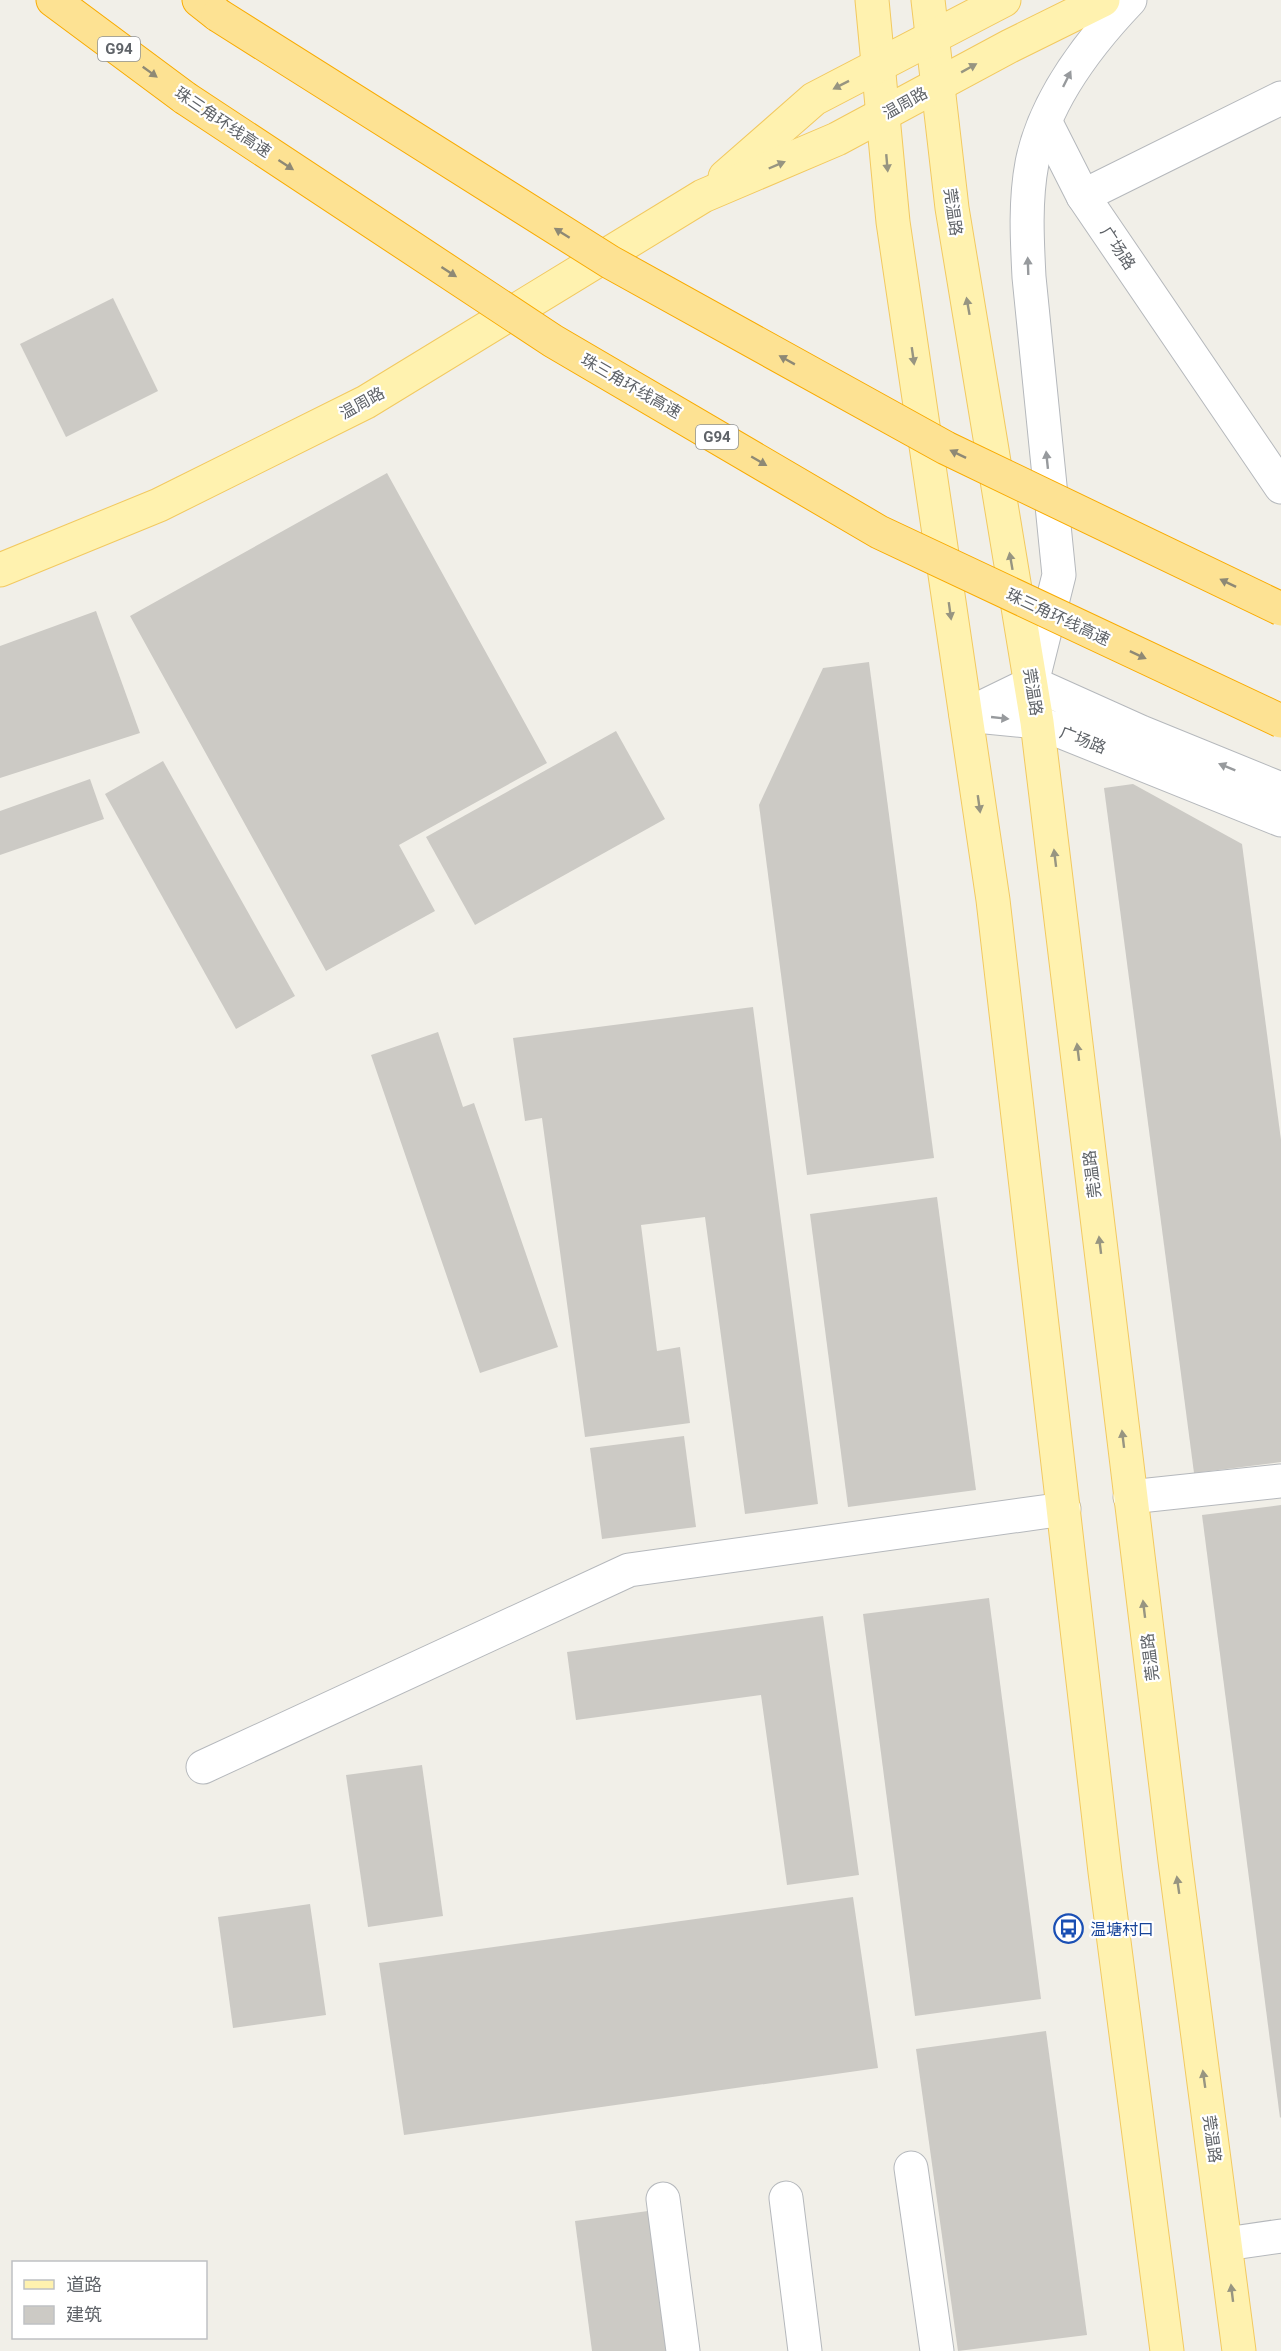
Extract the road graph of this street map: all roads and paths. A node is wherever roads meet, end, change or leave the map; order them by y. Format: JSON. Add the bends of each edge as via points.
{"nodes":[{"id":1,"x":53,"y":0,"type":"edge"},
{"id":2,"x":872,"y":0,"type":"edge"},
{"id":3,"x":928,"y":0,"type":"edge"},
{"id":4,"x":1004,"y":0,"type":"edge"},
{"id":5,"x":1103,"y":0,"type":"edge"},
{"id":6,"x":1130,"y":0,"type":"edge"},
{"id":7,"x":208,"y":7,"type":"edge"},
{"id":8,"x":932,"y":37,"type":"junction"},
{"id":9,"x":878,"y":66,"type":"junction"},
{"id":10,"x":938,"y":85,"type":"junction"},
{"id":11,"x":1281,"y":98,"type":"edge"},
{"id":12,"x":883,"y":115,"type":"junction"},
{"id":13,"x":1046,"y":123,"type":"junction"},
{"id":14,"x":703,"y":196,"type":"junction"},
{"id":15,"x":1083,"y":196,"type":"junction"},
{"id":16,"x":1281,"y":487,"type":"edge"},
{"id":17,"x":0,"y":570,"type":"edge"},
{"id":18,"x":1281,"y":609,"type":"edge"},
{"id":19,"x":1032,"y":683,"type":"junction"},
{"id":20,"x":966,"y":715,"type":"junction"},
{"id":21,"x":1281,"y":721,"type":"edge"},
{"id":22,"x":1037,"y":722,"type":"junction"},
{"id":23,"x":1281,"y":789,"type":"edge"},
{"id":24,"x":1281,"y":820,"type":"edge"},
{"id":25,"x":1281,"y":1481,"type":"edge"},
{"id":26,"x":1130,"y":1497,"type":"junction"},
{"id":27,"x":1064,"y":1509,"type":"junction"},
{"id":28,"x":203,"y":1767,"type":"dead end"},
{"id":29,"x":911,"y":2168,"type":"dead end"},
{"id":30,"x":663,"y":2199,"type":"dead end"},
{"id":31,"x":786,"y":2199,"type":"dead end"},
{"id":32,"x":1281,"y":2236,"type":"edge"},
{"id":33,"x":1226,"y":2244,"type":"junction"},
{"id":34,"x":683,"y":2351,"type":"edge"},
{"id":35,"x":806,"y":2351,"type":"edge"},
{"id":36,"x":937,"y":2351,"type":"edge"},
{"id":37,"x":1167,"y":2351,"type":"edge"},
{"id":38,"x":1239,"y":2351,"type":"edge"}],
"edges":[{"from":1,"to":21,"type":"highway","name":"珠三角环线高速","number":"G94","one_way":true,"bridge":true,"via":[[185,98],[553,341],[879,532]]},
{"from":2,"to":9,"type":"main road"},
{"from":3,"to":8,"type":"main road","name":"莞温路"},
{"from":4,"to":8,"type":"main road","name":"温周路"},
{"from":10,"to":5,"type":"main road","name":"温周路","one_way":true},
{"from":13,"to":6,"type":"street","one_way":true,"via":[[1070,71]]},
{"from":18,"to":7,"type":"highway","one_way":true,"bridge":true,"via":[[946,448],[610,262]]},
{"from":8,"to":9,"type":"main road","name":"温周路"},
{"from":8,"to":10,"type":"main road","name":"莞温路"},
{"from":9,"to":12,"type":"main road"},
{"from":9,"to":14,"type":"main road","name":"温周路","one_way":true,"via":[[814,99]]},
{"from":10,"to":12,"type":"main road","name":"温周路"},
{"from":19,"to":10,"type":"main road","name":"莞温路","one_way":true,"via":[[952,208]]},
{"from":11,"to":15,"type":"street"},
{"from":14,"to":12,"type":"main road","name":"温周路","one_way":true,"via":[[837,139]]},
{"from":12,"to":20,"type":"main road","one_way":true,"via":[[893,222]]},
{"from":13,"to":15,"type":"street","name":"广场路"},
{"from":19,"to":13,"type":"street","one_way":true,"via":[[1059,575],[1027,227],[1033,160]]},
{"from":14,"to":17,"type":"main road","name":"温周路","via":[[366,402],[159,505]]},
{"from":15,"to":16,"type":"street","name":"广场路"},
{"from":19,"to":20,"type":"street"},
{"from":19,"to":22,"type":"main road","name":"莞温路"},
{"from":23,"to":19,"type":"street","name":"广场路","one_way":true},
{"from":20,"to":22,"type":"street","name":"广场路","one_way":true},
{"from":20,"to":27,"type":"main road","one_way":true,"via":[[993,900]]},
{"from":22,"to":24,"type":"street","name":"广场路"},
{"from":26,"to":22,"type":"main road","name":"莞温路","one_way":true},
{"from":25,"to":26,"type":"street"},
{"from":33,"to":26,"type":"main road","name":"莞温路","one_way":true},
{"from":27,"to":28,"type":"street","via":[[629,1570]]},
{"from":27,"to":37,"type":"main road","via":[[1105,1872]]},
{"from":29,"to":36,"type":"street"},
{"from":30,"to":34,"type":"street"},
{"from":31,"to":35,"type":"street"},
{"from":32,"to":33,"type":"street"},
{"from":38,"to":33,"type":"main road","name":"莞温路","one_way":true}]}
